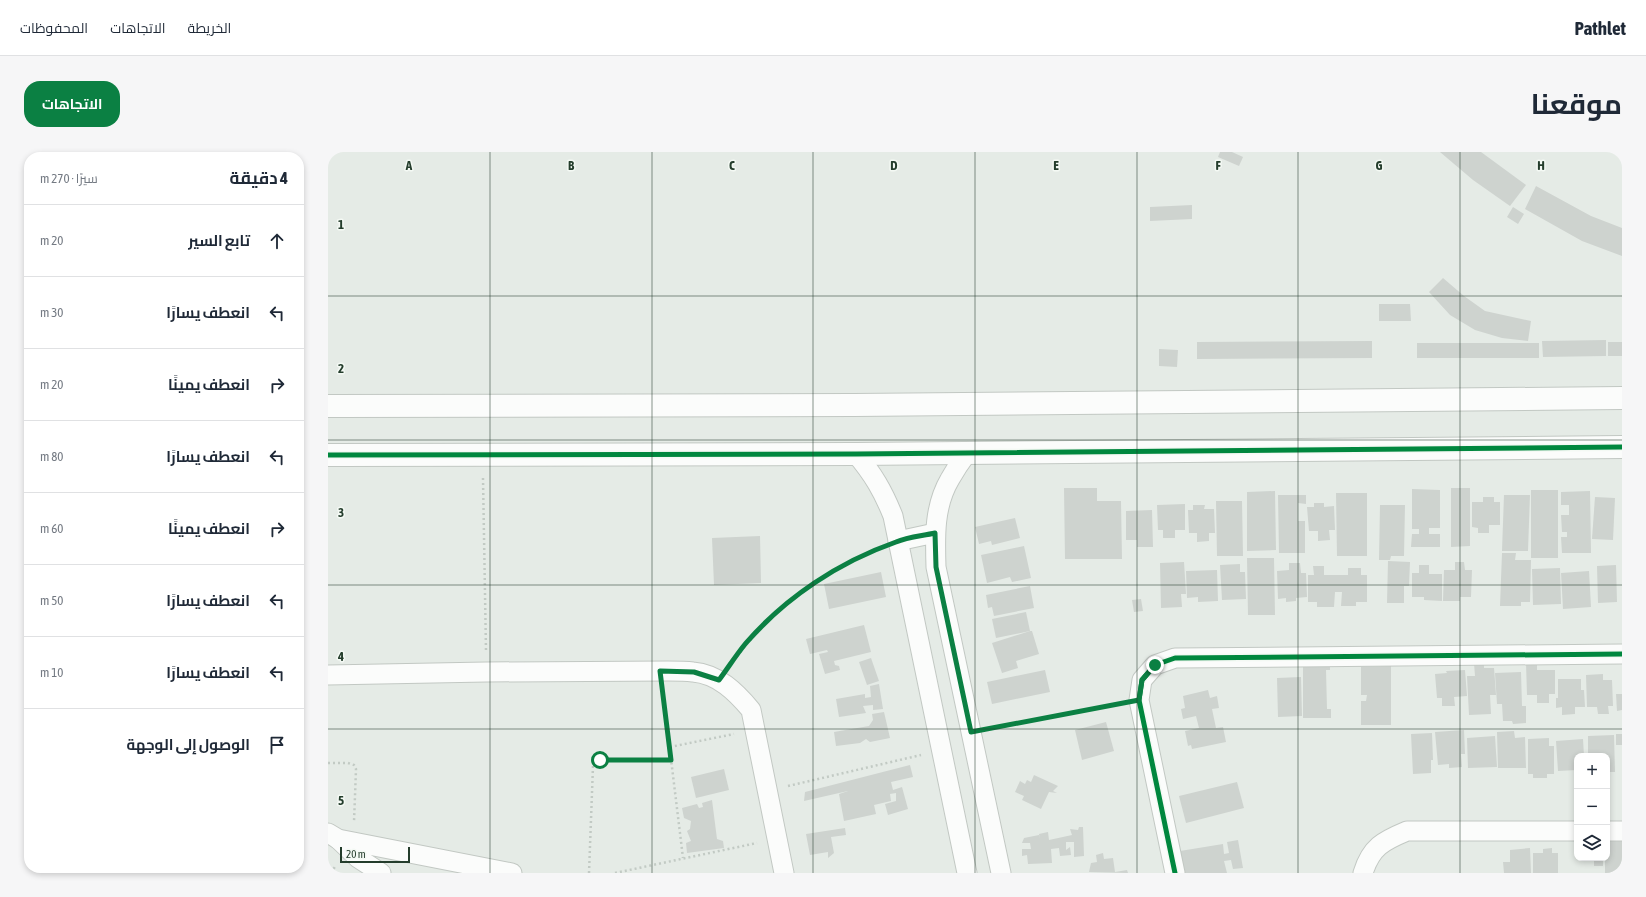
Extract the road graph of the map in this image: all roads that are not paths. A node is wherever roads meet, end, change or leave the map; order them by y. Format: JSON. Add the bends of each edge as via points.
{"nodes":[{"id":1,"x":1622,"y":398,"type":"edge"},
{"id":2,"x":328,"y":406,"type":"edge"},
{"id":3,"x":1622,"y":447,"type":"edge"},
{"id":4,"x":967,"y":452,"type":"junction"},
{"id":5,"x":856,"y":454,"type":"junction"},
{"id":6,"x":328,"y":455,"type":"edge"},
{"id":7,"x":935,"y":533,"type":"junction"},
{"id":8,"x":898,"y":541,"type":"junction"},
{"id":9,"x":1622,"y":654,"type":"edge"},
{"id":10,"x":328,"y":675,"type":"edge"},
{"id":11,"x":1574,"y":831,"type":"edge"},
{"id":12,"x":1610,"y":831,"type":"edge"},
{"id":13,"x":1622,"y":831,"type":"edge"},
{"id":14,"x":340,"y":838,"type":"edge"},
{"id":15,"x":381,"y":873,"type":"edge"},
{"id":16,"x":512,"y":873,"type":"edge"},
{"id":17,"x":784,"y":873,"type":"edge"},
{"id":18,"x":967,"y":873,"type":"edge"},
{"id":19,"x":1001,"y":873,"type":"edge"},
{"id":20,"x":1175,"y":873,"type":"edge"},
{"id":21,"x":1363,"y":873,"type":"edge"}],
"edges":[{"from":1,"to":2,"type":"street","via":[[862,405]]},
{"from":3,"to":4,"type":"street"},
{"from":4,"to":5,"type":"street"},
{"from":4,"to":7,"type":"street","via":[[949,480],[938,511]]},
{"from":5,"to":6,"type":"street"},
{"from":5,"to":8,"type":"street","via":[[872,472],[884,493],[893,516]]},
{"from":7,"to":8,"type":"street"},
{"from":7,"to":19,"type":"street","via":[[936,567]]},
{"from":8,"to":18,"type":"street"},
{"from":9,"to":20,"type":"street","via":[[1175,658],[1155,665],[1142,680],[1139,700]]},
{"from":10,"to":17,"type":"street","via":[[660,671],[694,672],[719,680],[737,693],[751,710]]},
{"from":11,"to":21,"type":"street","via":[[1407,831],[1384,841],[1367,860]]},
{"from":12,"to":13,"type":"street"},
{"from":14,"to":15,"type":"street","via":[[358,858]]},
{"from":14,"to":16,"type":"street"}]}
